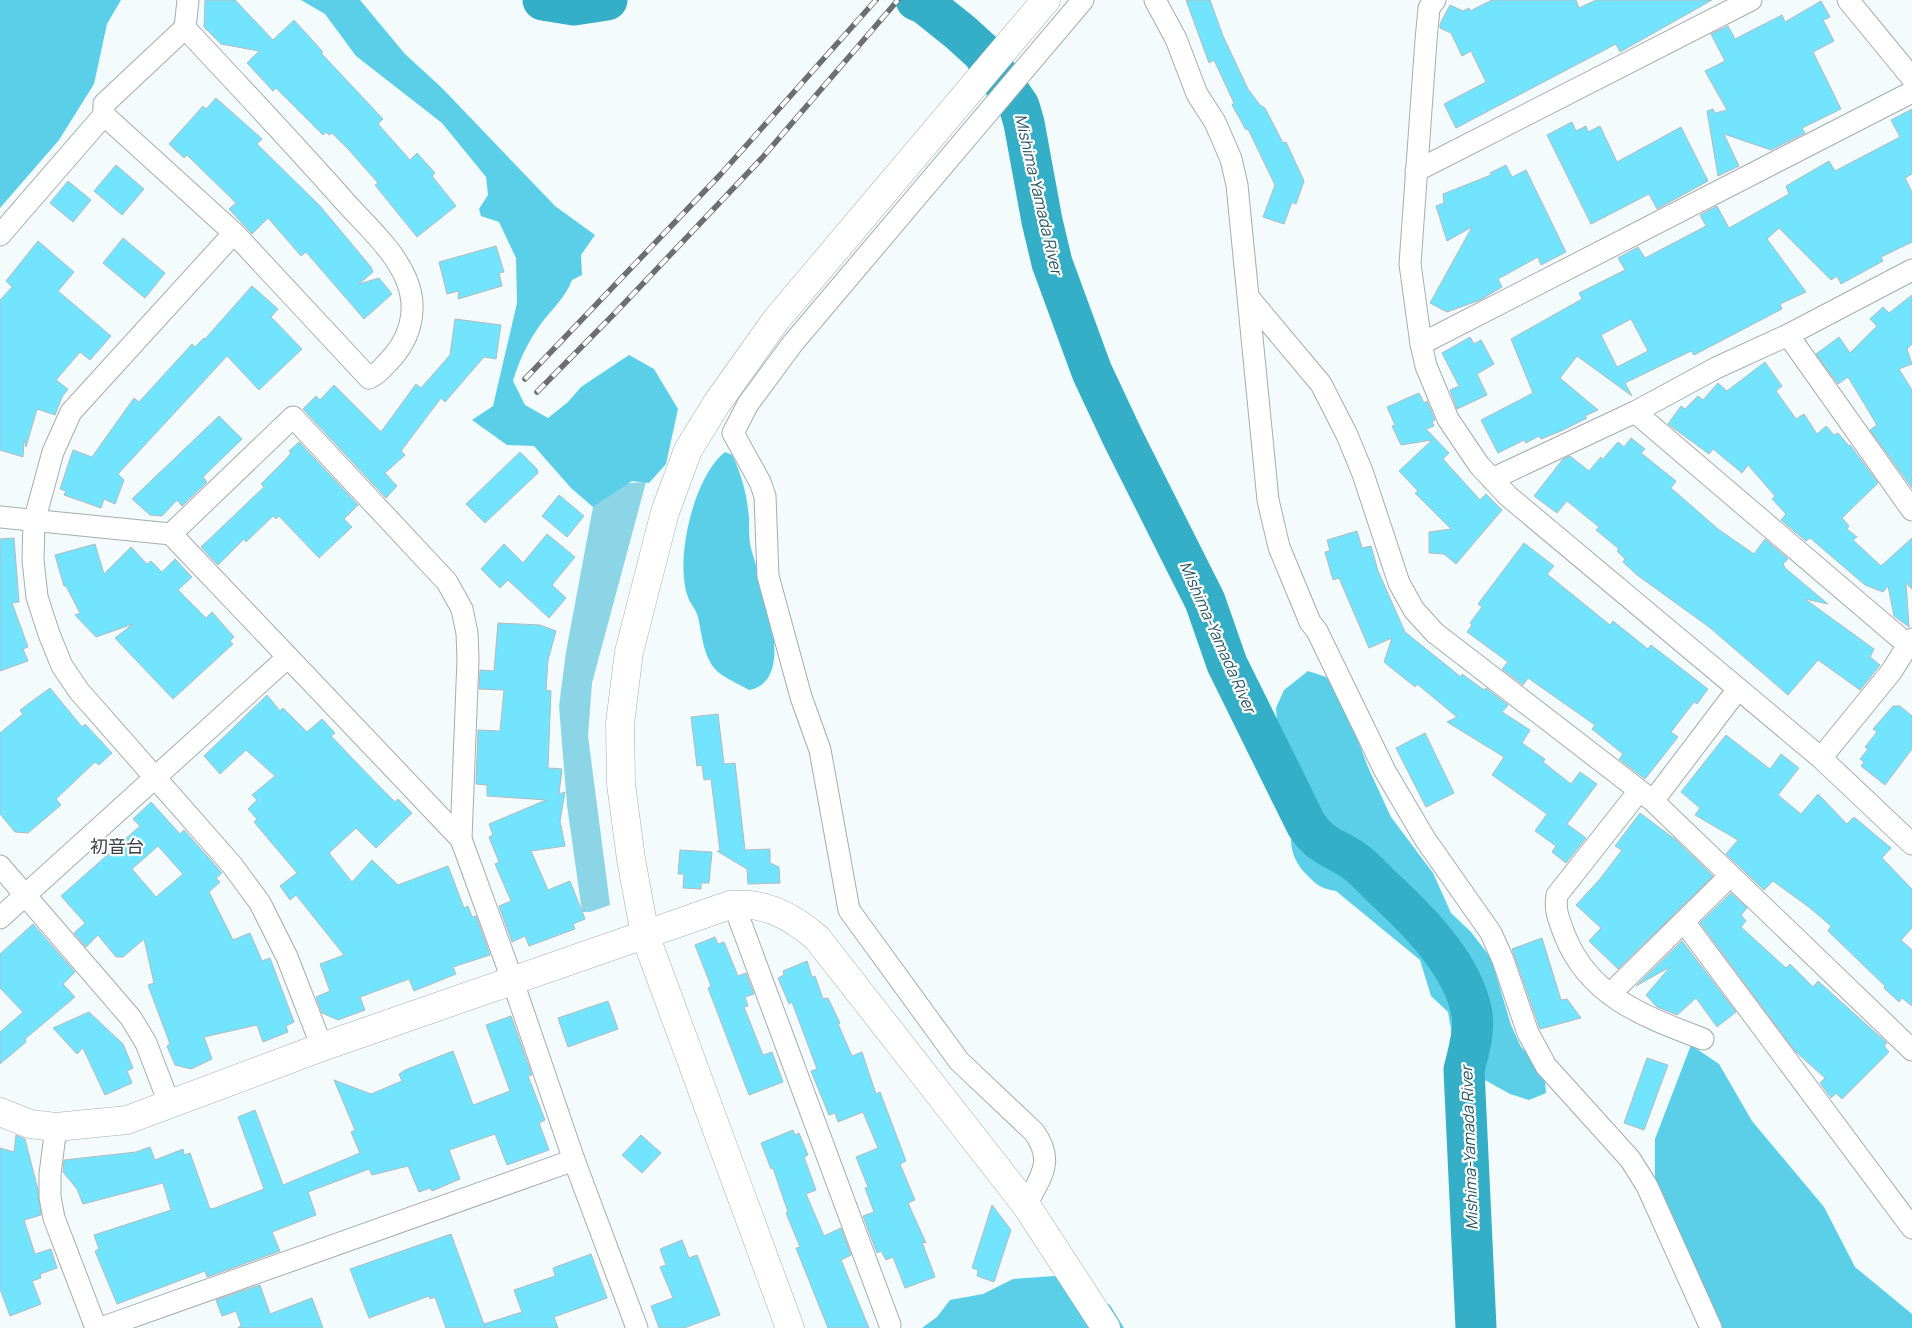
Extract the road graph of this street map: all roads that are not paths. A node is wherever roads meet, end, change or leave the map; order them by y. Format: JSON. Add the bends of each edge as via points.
{"nodes":[{"id":1,"x":188,"y":0,"type":"edge"},
{"id":2,"x":1046,"y":0,"type":"edge"},
{"id":3,"x":1083,"y":0,"type":"edge"},
{"id":4,"x":1155,"y":0,"type":"edge"},
{"id":5,"x":1751,"y":0,"type":"edge"},
{"id":6,"x":1848,"y":0,"type":"edge"},
{"id":7,"x":1425,"y":3,"type":"edge"},
{"id":8,"x":185,"y":28,"type":"junction"},
{"id":9,"x":1912,"y":78,"type":"edge"},
{"id":10,"x":1912,"y":92,"type":"edge"},
{"id":11,"x":104,"y":115,"type":"junction"},
{"id":12,"x":1416,"y":170,"type":"junction"},
{"id":13,"x":234,"y":233,"type":"junction"},
{"id":14,"x":0,"y":235,"type":"edge"},
{"id":15,"x":1912,"y":270,"type":"edge"},
{"id":16,"x":1248,"y":298,"type":"junction"},
{"id":17,"x":1788,"y":335,"type":"junction"},
{"id":18,"x":1421,"y":344,"type":"junction"},
{"id":19,"x":1635,"y":412,"type":"junction"},
{"id":20,"x":1492,"y":479,"type":"junction"},
{"id":21,"x":1912,"y":510,"type":"edge"},
{"id":22,"x":0,"y":518,"type":"edge"},
{"id":23,"x":34,"y":522,"type":"junction"},
{"id":24,"x":172,"y":534,"type":"junction"},
{"id":25,"x":1910,"y":642,"type":"edge"},
{"id":26,"x":288,"y":658,"type":"junction"},
{"id":27,"x":1738,"y":689,"type":"junction"},
{"id":28,"x":1821,"y":758,"type":"junction"},
{"id":29,"x":156,"y":778,"type":"junction"},
{"id":30,"x":1646,"y":796,"type":"junction"},
{"id":31,"x":461,"y":839,"type":"junction"},
{"id":32,"x":1912,"y":844,"type":"edge"},
{"id":33,"x":0,"y":866,"type":"edge"},
{"id":34,"x":1730,"y":876,"type":"junction"},
{"id":35,"x":26,"y":896,"type":"junction"},
{"id":36,"x":734,"y":905,"type":"junction"},
{"id":37,"x":0,"y":918,"type":"edge"},
{"id":38,"x":1684,"y":922,"type":"junction"},
{"id":39,"x":645,"y":935,"type":"junction"},
{"id":40,"x":512,"y":979,"type":"junction"},
{"id":41,"x":1610,"y":994,"type":"junction"},
{"id":42,"x":1703,"y":1039,"type":"dead end"},
{"id":43,"x":322,"y":1047,"type":"junction"},
{"id":44,"x":1912,"y":1050,"type":"edge"},
{"id":45,"x":169,"y":1103,"type":"junction"},
{"id":46,"x":0,"y":1112,"type":"edge"},
{"id":47,"x":56,"y":1127,"type":"junction"},
{"id":48,"x":574,"y":1160,"type":"junction"},
{"id":49,"x":1026,"y":1205,"type":"junction"},
{"id":50,"x":1912,"y":1228,"type":"edge"},
{"id":51,"x":890,"y":1325,"type":"dead end"},
{"id":52,"x":633,"y":1327,"type":"edge"},
{"id":53,"x":96,"y":1328,"type":"edge"},
{"id":54,"x":101,"y":1328,"type":"edge"},
{"id":55,"x":790,"y":1328,"type":"edge"},
{"id":56,"x":1106,"y":1328,"type":"edge"},
{"id":57,"x":1711,"y":1328,"type":"edge"}],
"edges":[{"from":1,"to":8,"type":"street"},
{"from":2,"to":39,"type":"street","via":[[776,320],[717,402],[688,450],[665,512],[645,585],[629,652],[620,723],[621,784]]},
{"from":3,"to":49,"type":"street","via":[[793,343],[748,404],[733,433],[765,496],[768,576],[801,697],[820,750],[850,910],[959,1061],[1043,1144],[1047,1162]]},
{"from":4,"to":16,"type":"street","via":[[1176,39],[1197,94],[1215,122],[1231,159],[1237,185]]},
{"from":5,"to":12,"type":"street"},
{"from":6,"to":9,"type":"street"},
{"from":7,"to":12,"type":"street"},
{"from":8,"to":11,"type":"street","via":[[104,104]]},
{"from":8,"to":13,"type":"street","via":[[338,194],[400,267],[412,297],[412,316],[407,336],[395,355],[369,378]]},
{"from":10,"to":18,"type":"street"},
{"from":11,"to":13,"type":"street"},
{"from":11,"to":14,"type":"street"},
{"from":12,"to":18,"type":"street","via":[[1410,264]]},
{"from":13,"to":23,"type":"street","via":[[71,412],[53,452]]},
{"from":15,"to":17,"type":"street"},
{"from":16,"to":30,"type":"street","via":[[1321,384],[1363,474],[1399,583],[1414,610],[1435,633]]},
{"from":16,"to":57,"type":"street","via":[[1268,500],[1279,547],[1310,622],[1420,831],[1490,933],[1503,960],[1528,1033],[1546,1066],[1630,1160],[1647,1186]]},
{"from":17,"to":19,"type":"street","via":[[1716,368]]},
{"from":17,"to":21,"type":"street"},
{"from":18,"to":20,"type":"street","via":[[1426,366],[1448,419]]},
{"from":19,"to":20,"type":"street"},
{"from":19,"to":25,"type":"street"},
{"from":20,"to":27,"type":"street","via":[[1508,496]]},
{"from":22,"to":23,"type":"street"},
{"from":23,"to":24,"type":"street"},
{"from":23,"to":29,"type":"street","via":[[37,598],[62,666],[79,691]]},
{"from":24,"to":26,"type":"street"},
{"from":24,"to":31,"type":"street","via":[[293,417],[338,464],[447,582],[462,610],[468,658]]},
{"from":25,"to":28,"type":"street","via":[[1891,672]]},
{"from":26,"to":29,"type":"street"},
{"from":26,"to":31,"type":"street"},
{"from":27,"to":28,"type":"street"},
{"from":27,"to":30,"type":"street"},
{"from":28,"to":32,"type":"street"},
{"from":29,"to":35,"type":"street"},
{"from":29,"to":43,"type":"street","via":[[232,865],[260,903],[287,957]]},
{"from":30,"to":34,"type":"street"},
{"from":30,"to":41,"type":"street","via":[[1557,895],[1555,906],[1572,952],[1585,972]]},
{"from":31,"to":40,"type":"street"},
{"from":33,"to":35,"type":"street"},
{"from":34,"to":38,"type":"street"},
{"from":34,"to":44,"type":"street"},
{"from":35,"to":37,"type":"street"},
{"from":35,"to":45,"type":"street","via":[[131,1018],[146,1043]]},
{"from":36,"to":39,"type":"street"},
{"from":36,"to":49,"type":"street","via":[[769,908],[801,924],[817,938]]},
{"from":36,"to":51,"type":"street"},
{"from":38,"to":41,"type":"street"},
{"from":38,"to":50,"type":"street"},
{"from":39,"to":40,"type":"street"},
{"from":39,"to":55,"type":"street"},
{"from":40,"to":43,"type":"street"},
{"from":40,"to":48,"type":"street"},
{"from":41,"to":42,"type":"street","via":[[1646,1017]]},
{"from":43,"to":45,"type":"street"},
{"from":45,"to":47,"type":"street","via":[[126,1120]]},
{"from":46,"to":47,"type":"street","via":[[30,1124]]},
{"from":47,"to":53,"type":"street","via":[[50,1174],[54,1218]]},
{"from":48,"to":52,"type":"street"},
{"from":48,"to":54,"type":"street"},
{"from":49,"to":56,"type":"street"}]}
